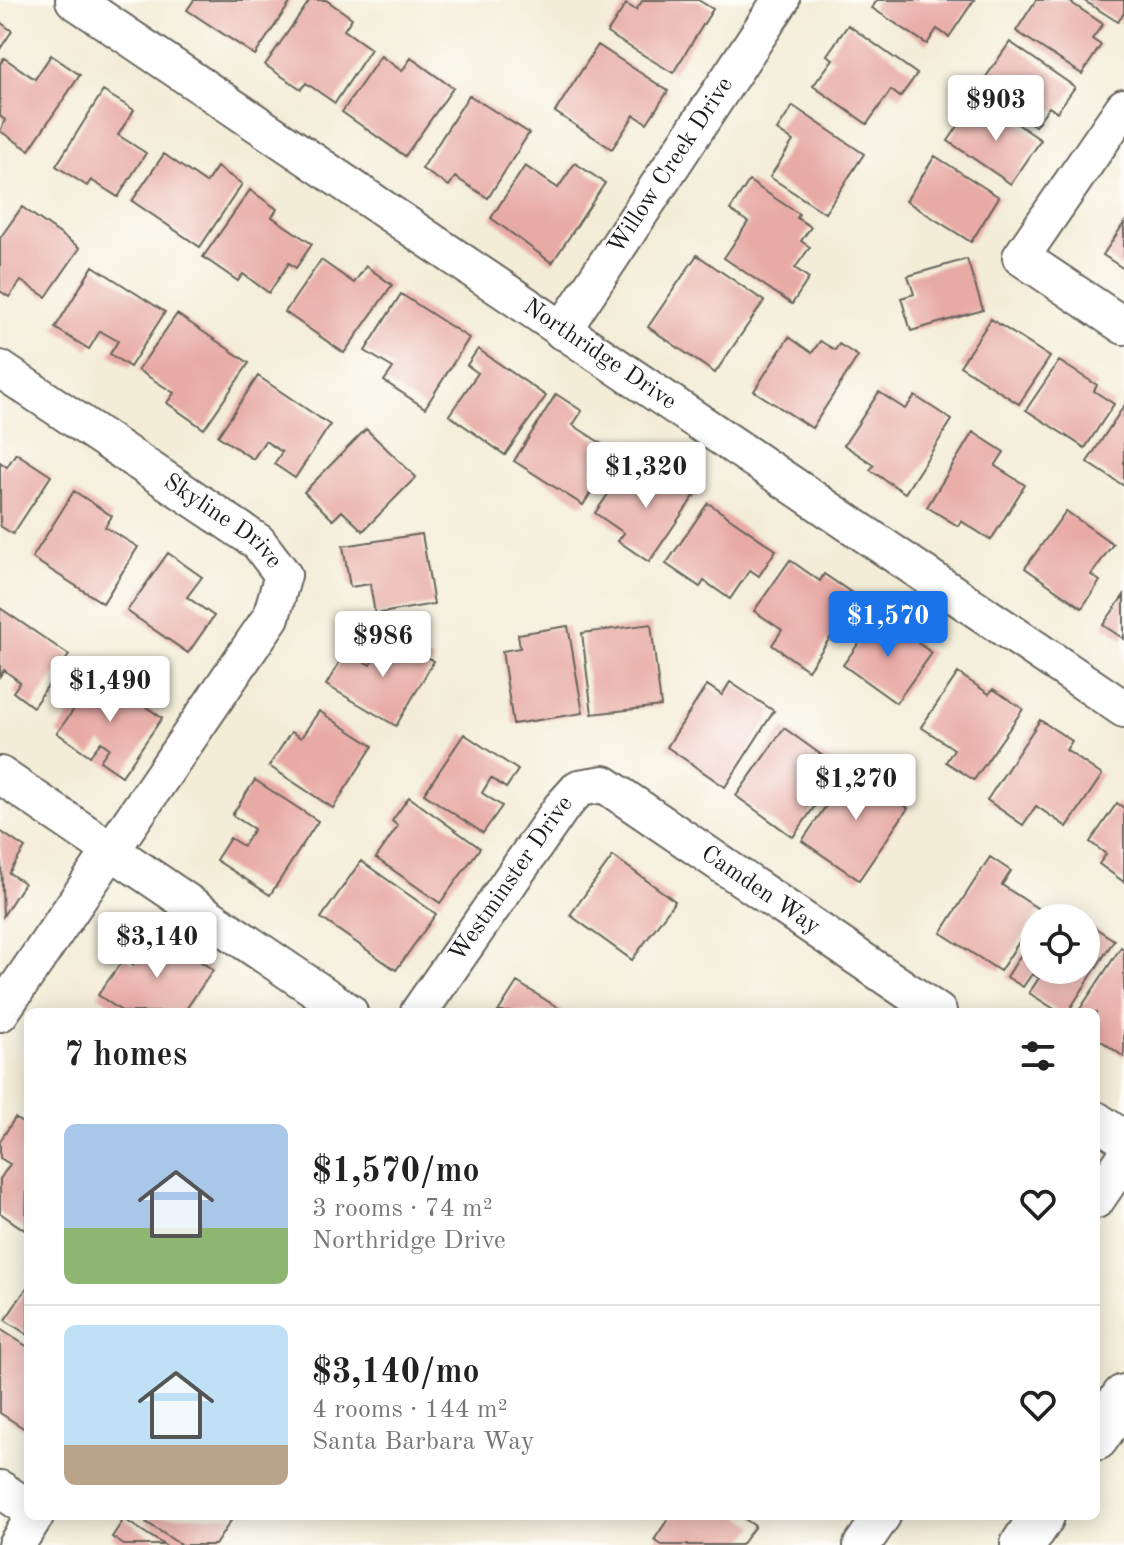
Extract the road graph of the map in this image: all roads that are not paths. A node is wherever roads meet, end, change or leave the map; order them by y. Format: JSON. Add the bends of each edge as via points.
{"nodes":[{"id":1,"x":74,"y":0,"type":"edge"},
{"id":2,"x":781,"y":0,"type":"edge"},
{"id":3,"x":1124,"y":107,"type":"edge"},
{"id":4,"x":1124,"y":326,"type":"edge"},
{"id":5,"x":562,"y":331,"type":"junction"},
{"id":6,"x":0,"y":369,"type":"edge"},
{"id":7,"x":1124,"y":709,"type":"edge"},
{"id":8,"x":0,"y":775,"type":"edge"},
{"id":9,"x":579,"y":788,"type":"joint"},
{"id":10,"x":111,"y":851,"type":"junction"},
{"id":11,"x":343,"y":1008,"type":"edge"},
{"id":12,"x":422,"y":1008,"type":"edge"},
{"id":13,"x":932,"y":1008,"type":"edge"},
{"id":14,"x":0,"y":1013,"type":"edge"},
{"id":15,"x":1100,"y":1123,"type":"edge"},
{"id":16,"x":1124,"y":1139,"type":"edge"},
{"id":17,"x":1124,"y":1159,"type":"edge"},
{"id":18,"x":1100,"y":1194,"type":"edge"},
{"id":19,"x":1124,"y":1397,"type":"edge"},
{"id":20,"x":1100,"y":1432,"type":"edge"},
{"id":21,"x":0,"y":1489,"type":"edge"},
{"id":22,"x":24,"y":1505,"type":"edge"},
{"id":23,"x":32,"y":1520,"type":"edge"},
{"id":24,"x":879,"y":1520,"type":"edge"},
{"id":25,"x":1039,"y":1520,"type":"edge"},
{"id":26,"x":16,"y":1545,"type":"edge"},
{"id":27,"x":862,"y":1545,"type":"edge"},
{"id":28,"x":1023,"y":1545,"type":"edge"}],
"edges":[{"from":1,"to":5,"type":"street","name":"Northridge Drive"},
{"from":2,"to":5,"type":"street","name":"Willow Creek Drive"},
{"from":3,"to":4,"type":"street","via":[[1021,257]]},
{"from":5,"to":7,"type":"street","name":"Northridge Drive"},
{"from":6,"to":10,"type":"street","name":"Skyline Drive","via":[[258,542],[283,575],[271,617]]},
{"from":8,"to":10,"type":"street"},
{"from":9,"to":12,"type":"street","name":"Westminster Drive"},
{"from":9,"to":13,"type":"street","name":"Camden Way","via":[[604,784]]},
{"from":10,"to":11,"type":"street"},
{"from":10,"to":14,"type":"street","name":"Skyline Drive"},
{"from":15,"to":16,"type":"street"},
{"from":17,"to":18,"type":"street"},
{"from":19,"to":20,"type":"highway"},
{"from":21,"to":22,"type":"street"},
{"from":23,"to":26,"type":"street"},
{"from":24,"to":27,"type":"street"},
{"from":25,"to":28,"type":"highway"}]}
